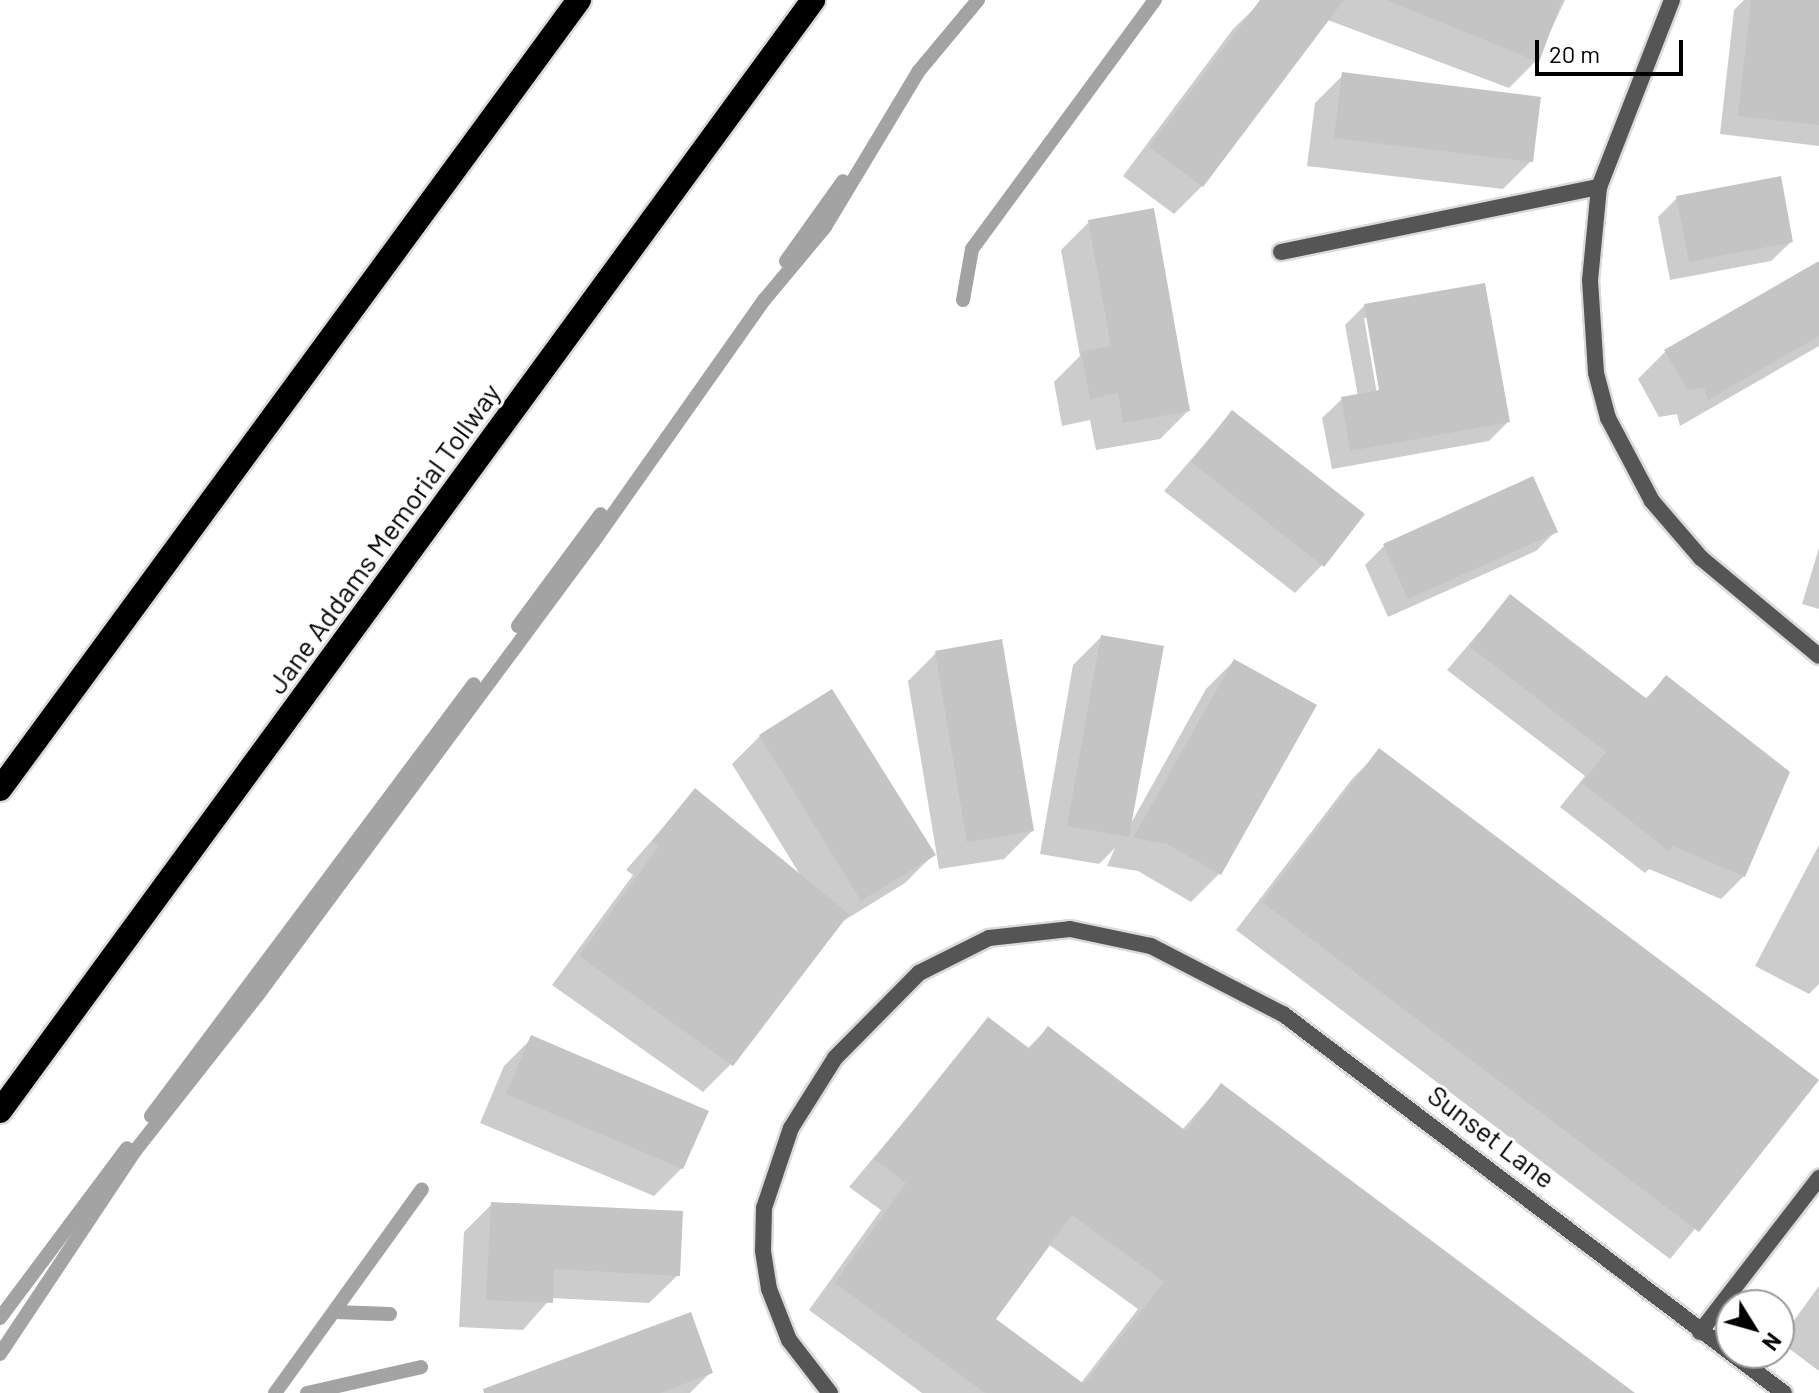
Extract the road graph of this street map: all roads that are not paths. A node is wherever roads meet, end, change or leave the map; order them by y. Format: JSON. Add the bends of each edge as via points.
{"nodes":[{"id":1,"x":579,"y":0,"type":"edge"},
{"id":2,"x":813,"y":0,"type":"edge"},
{"id":3,"x":1672,"y":0,"type":"edge"},
{"id":4,"x":1599,"y":187,"type":"junction"},
{"id":5,"x":1281,"y":252,"type":"dead end"},
{"id":6,"x":1819,"y":656,"type":"edge"},
{"id":7,"x":0,"y":789,"type":"edge"},
{"id":8,"x":0,"y":1111,"type":"edge"},
{"id":9,"x":1819,"y":1178,"type":"edge"},
{"id":10,"x":1700,"y":1332,"type":"junction"},
{"id":11,"x":830,"y":1393,"type":"edge"},
{"id":12,"x":1784,"y":1393,"type":"edge"}],
"edges":[{"from":1,"to":7,"type":"highway"},
{"from":2,"to":8,"type":"highway","name":"Jane Addams Memorial Tollway"},
{"from":3,"to":4,"type":"street"},
{"from":4,"to":5,"type":"street"},
{"from":4,"to":6,"type":"street","via":[[1590,327],[1608,418],[1627,462],[1652,501],[1701,558]]},
{"from":9,"to":10,"type":"street"},
{"from":10,"to":11,"type":"street","name":"Sunset Lane","via":[[1476,1155],[1283,1014],[1151,946],[1070,929],[989,938],[919,973],[835,1058],[791,1128],[764,1208],[763,1250],[769,1289],[789,1340]]},
{"from":10,"to":12,"type":"street","name":"Sunset Lane"}]}
